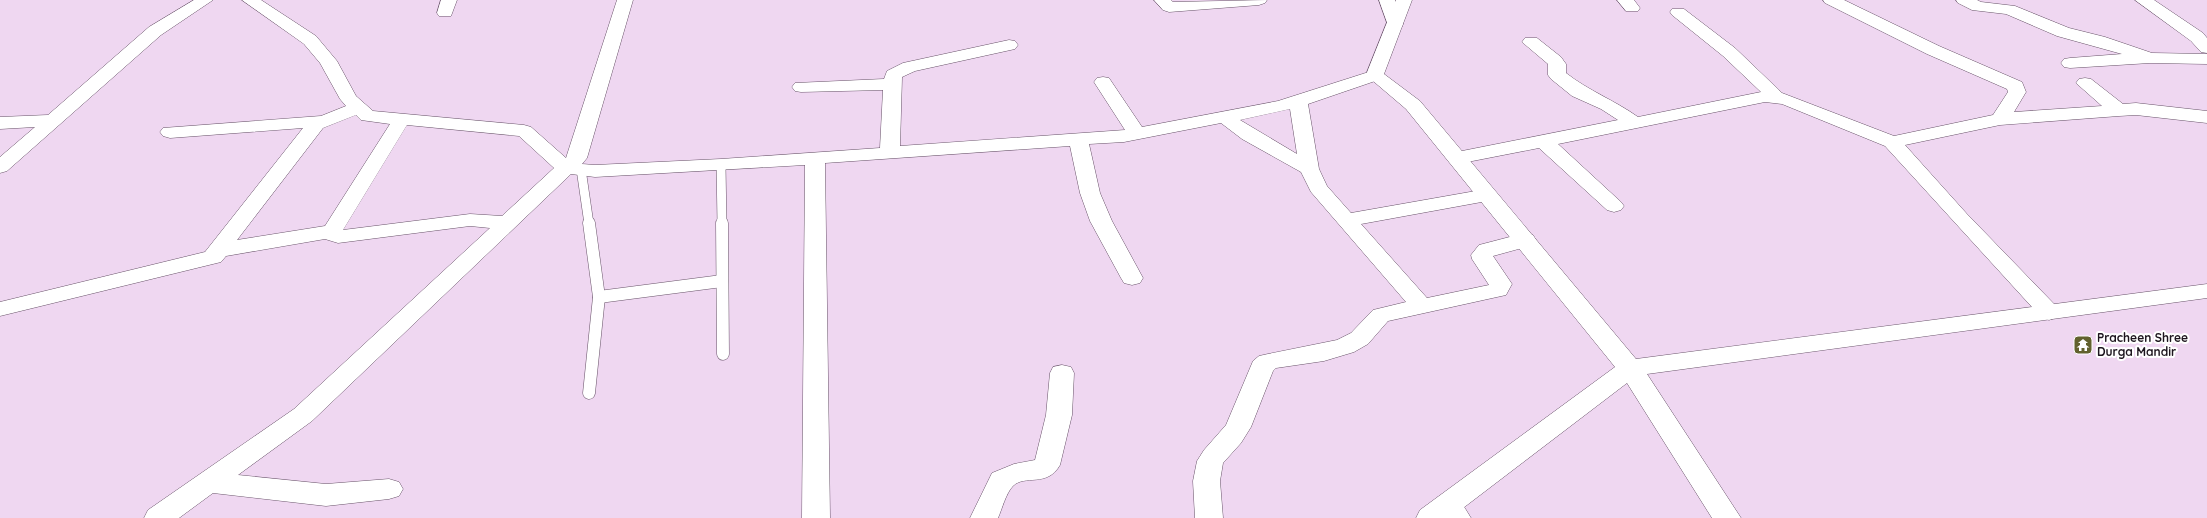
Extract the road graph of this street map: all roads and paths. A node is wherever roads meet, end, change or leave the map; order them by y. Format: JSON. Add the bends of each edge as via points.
{"nodes":[{"id":1,"x":205,"y":0,"type":"edge"},
{"id":2,"x":253,"y":0,"type":"edge"},
{"id":3,"x":625,"y":0,"type":"edge"},
{"id":4,"x":1162,"y":0,"type":"edge"},
{"id":5,"x":1259,"y":0,"type":"edge"},
{"id":6,"x":1387,"y":0,"type":"edge"},
{"id":7,"x":1404,"y":0,"type":"edge"},
{"id":8,"x":1831,"y":0,"type":"edge"},
{"id":9,"x":1964,"y":0,"type":"edge"},
{"id":10,"x":2143,"y":0,"type":"edge"},
{"id":11,"x":1678,"y":12,"type":"dead end"},
{"id":12,"x":1395,"y":24,"type":"junction"},
{"id":13,"x":1531,"y":42,"type":"dead end"},
{"id":14,"x":1009,"y":45,"type":"dead end"},
{"id":15,"x":2207,"y":48,"type":"edge"},
{"id":16,"x":2150,"y":58,"type":"junction"},
{"id":17,"x":2207,"y":59,"type":"edge"},
{"id":18,"x":2070,"y":63,"type":"dead end"},
{"id":19,"x":1375,"y":75,"type":"junction"},
{"id":20,"x":1103,"y":82,"type":"dead end"},
{"id":21,"x":2085,"y":83,"type":"dead end"},
{"id":22,"x":892,"y":84,"type":"junction"},
{"id":23,"x":800,"y":87,"type":"dead end"},
{"id":24,"x":1776,"y":97,"type":"junction"},
{"id":25,"x":1298,"y":101,"type":"junction"},
{"id":26,"x":359,"y":108,"type":"junction"},
{"id":27,"x":2119,"y":110,"type":"junction"},
{"id":28,"x":1224,"y":117,"type":"junction"},
{"id":29,"x":2207,"y":117,"type":"edge"},
{"id":30,"x":402,"y":119,"type":"junction"},
{"id":31,"x":2000,"y":119,"type":"junction"},
{"id":32,"x":54,"y":120,"type":"junction"},
{"id":33,"x":320,"y":121,"type":"junction"},
{"id":34,"x":0,"y":123,"type":"edge"},
{"id":35,"x":1635,"y":123,"type":"junction"},
{"id":36,"x":170,"y":132,"type":"dead end"},
{"id":37,"x":1136,"y":133,"type":"junction"},
{"id":38,"x":1078,"y":139,"type":"junction"},
{"id":39,"x":1543,"y":141,"type":"junction"},
{"id":40,"x":1892,"y":142,"type":"junction"},
{"id":41,"x":890,"y":153,"type":"junction"},
{"id":42,"x":815,"y":158,"type":"junction"},
{"id":43,"x":1457,"y":158,"type":"junction"},
{"id":44,"x":721,"y":165,"type":"junction"},
{"id":45,"x":0,"y":167,"type":"edge"},
{"id":46,"x":574,"y":169,"type":"junction"},
{"id":47,"x":1310,"y":169,"type":"junction"},
{"id":48,"x":1487,"y":195,"type":"junction"},
{"id":49,"x":1614,"y":206,"type":"dead end"},
{"id":50,"x":1347,"y":220,"type":"junction"},
{"id":51,"x":508,"y":223,"type":"junction"},
{"id":52,"x":332,"y":231,"type":"junction"},
{"id":53,"x":1525,"y":240,"type":"junction"},
{"id":54,"x":219,"y":250,"type":"junction"},
{"id":55,"x":1132,"y":278,"type":"dead end"},
{"id":56,"x":722,"y":280,"type":"junction"},
{"id":57,"x":2207,"y":292,"type":"edge"},
{"id":58,"x":599,"y":297,"type":"junction"},
{"id":59,"x":1422,"y":306,"type":"junction"},
{"id":60,"x":0,"y":309,"type":"edge"},
{"id":61,"x":2049,"y":312,"type":"junction"},
{"id":62,"x":723,"y":354,"type":"dead end"},
{"id":63,"x":1630,"y":368,"type":"junction"},
{"id":64,"x":1062,"y":372,"type":"dead end"},
{"id":65,"x":589,"y":393,"type":"dead end"},
{"id":66,"x":208,"y":482,"type":"junction"},
{"id":67,"x":389,"y":489,"type":"dead end"},
{"id":68,"x":1445,"y":514,"type":"edge"},
{"id":69,"x":158,"y":518,"type":"edge"},
{"id":70,"x":816,"y":518,"type":"edge"},
{"id":71,"x":984,"y":518,"type":"edge"},
{"id":72,"x":1209,"y":518,"type":"edge"},
{"id":73,"x":1727,"y":518,"type":"edge"}],
"edges":[{"from":1,"to":32,"type":"street","via":[[155,31]]},
{"from":2,"to":26,"type":"street","via":[[310,40],[328,61],[349,99]]},
{"from":3,"to":46,"type":"street"},
{"from":4,"to":5,"type":"street","via":[[1169,7]]},
{"from":6,"to":12,"type":"street"},
{"from":7,"to":12,"type":"street"},
{"from":8,"to":31,"type":"street","via":[[1938,52],[2016,86],[2017,92]]},
{"from":9,"to":16,"type":"street","via":[[1978,7],[2009,9],[2062,32]]},
{"from":10,"to":15,"type":"street","via":[[2197,37]]},
{"from":11,"to":24,"type":"street","via":[[1735,55]]},
{"from":12,"to":19,"type":"street"},
{"from":13,"to":35,"type":"street","via":[[1555,61],[1557,74],[1578,92],[1608,105]]},
{"from":14,"to":22,"type":"street","via":[[909,67],[893,75]]},
{"from":16,"to":17,"type":"street"},
{"from":16,"to":18,"type":"street"},
{"from":19,"to":25,"type":"street"},
{"from":19,"to":43,"type":"street","via":[[1413,105]]},
{"from":20,"to":37,"type":"street"},
{"from":21,"to":27,"type":"street"},
{"from":22,"to":23,"type":"street"},
{"from":22,"to":41,"type":"street"},
{"from":24,"to":35,"type":"street"},
{"from":24,"to":40,"type":"street"},
{"from":25,"to":28,"type":"street"},
{"from":25,"to":47,"type":"street"},
{"from":26,"to":30,"type":"street","via":[[368,116]]},
{"from":26,"to":33,"type":"street"},
{"from":27,"to":29,"type":"street","via":[[2136,109]]},
{"from":27,"to":31,"type":"street"},
{"from":28,"to":37,"type":"street"},
{"from":28,"to":47,"type":"street"},
{"from":30,"to":46,"type":"street","via":[[524,131]]},
{"from":30,"to":52,"type":"street"},
{"from":31,"to":40,"type":"street"},
{"from":32,"to":34,"type":"street"},
{"from":32,"to":45,"type":"street"},
{"from":33,"to":36,"type":"street"},
{"from":33,"to":54,"type":"street"},
{"from":35,"to":39,"type":"street"},
{"from":37,"to":38,"type":"street"},
{"from":38,"to":41,"type":"street"},
{"from":38,"to":55,"type":"street","via":[[1090,193],[1101,221]]},
{"from":39,"to":43,"type":"street"},
{"from":39,"to":49,"type":"street"},
{"from":40,"to":61,"type":"street"},
{"from":41,"to":42,"type":"street"},
{"from":42,"to":44,"type":"street"},
{"from":42,"to":70,"type":"street"},
{"from":43,"to":48,"type":"street"},
{"from":44,"to":46,"type":"street","via":[[595,171]]},
{"from":44,"to":56,"type":"lane"},
{"from":46,"to":51,"type":"street"},
{"from":46,"to":58,"type":"lane"},
{"from":47,"to":50,"type":"street","via":[[1318,188]]},
{"from":48,"to":50,"type":"street"},
{"from":48,"to":53,"type":"street"},
{"from":50,"to":59,"type":"street"},
{"from":51,"to":52,"type":"street","via":[[470,220],[338,237],[334,236]]},
{"from":51,"to":66,"type":"street","via":[[303,415]]},
{"from":52,"to":54,"type":"street"},
{"from":53,"to":59,"type":"street","via":[[1487,250],[1482,255],[1501,284],[1498,290]]},
{"from":53,"to":63,"type":"street"},
{"from":54,"to":60,"type":"street","via":[[213,257]]},
{"from":56,"to":58,"type":"lane"},
{"from":56,"to":62,"type":"lane"},
{"from":57,"to":61,"type":"street"},
{"from":58,"to":65,"type":"lane"},
{"from":59,"to":72,"type":"street","via":[[1381,315],[1372,320],[1358,340],[1344,347],[1275,360],[1262,367],[1238,427],[1207,468]]},
{"from":61,"to":63,"type":"street"},
{"from":63,"to":68,"type":"street"},
{"from":63,"to":73,"type":"street"},
{"from":64,"to":71,"type":"street","via":[[1059,415],[1047,465],[1039,470],[1013,473],[1002,480]]},
{"from":66,"to":67,"type":"street","via":[[326,495]]},
{"from":66,"to":69,"type":"street"}]}
